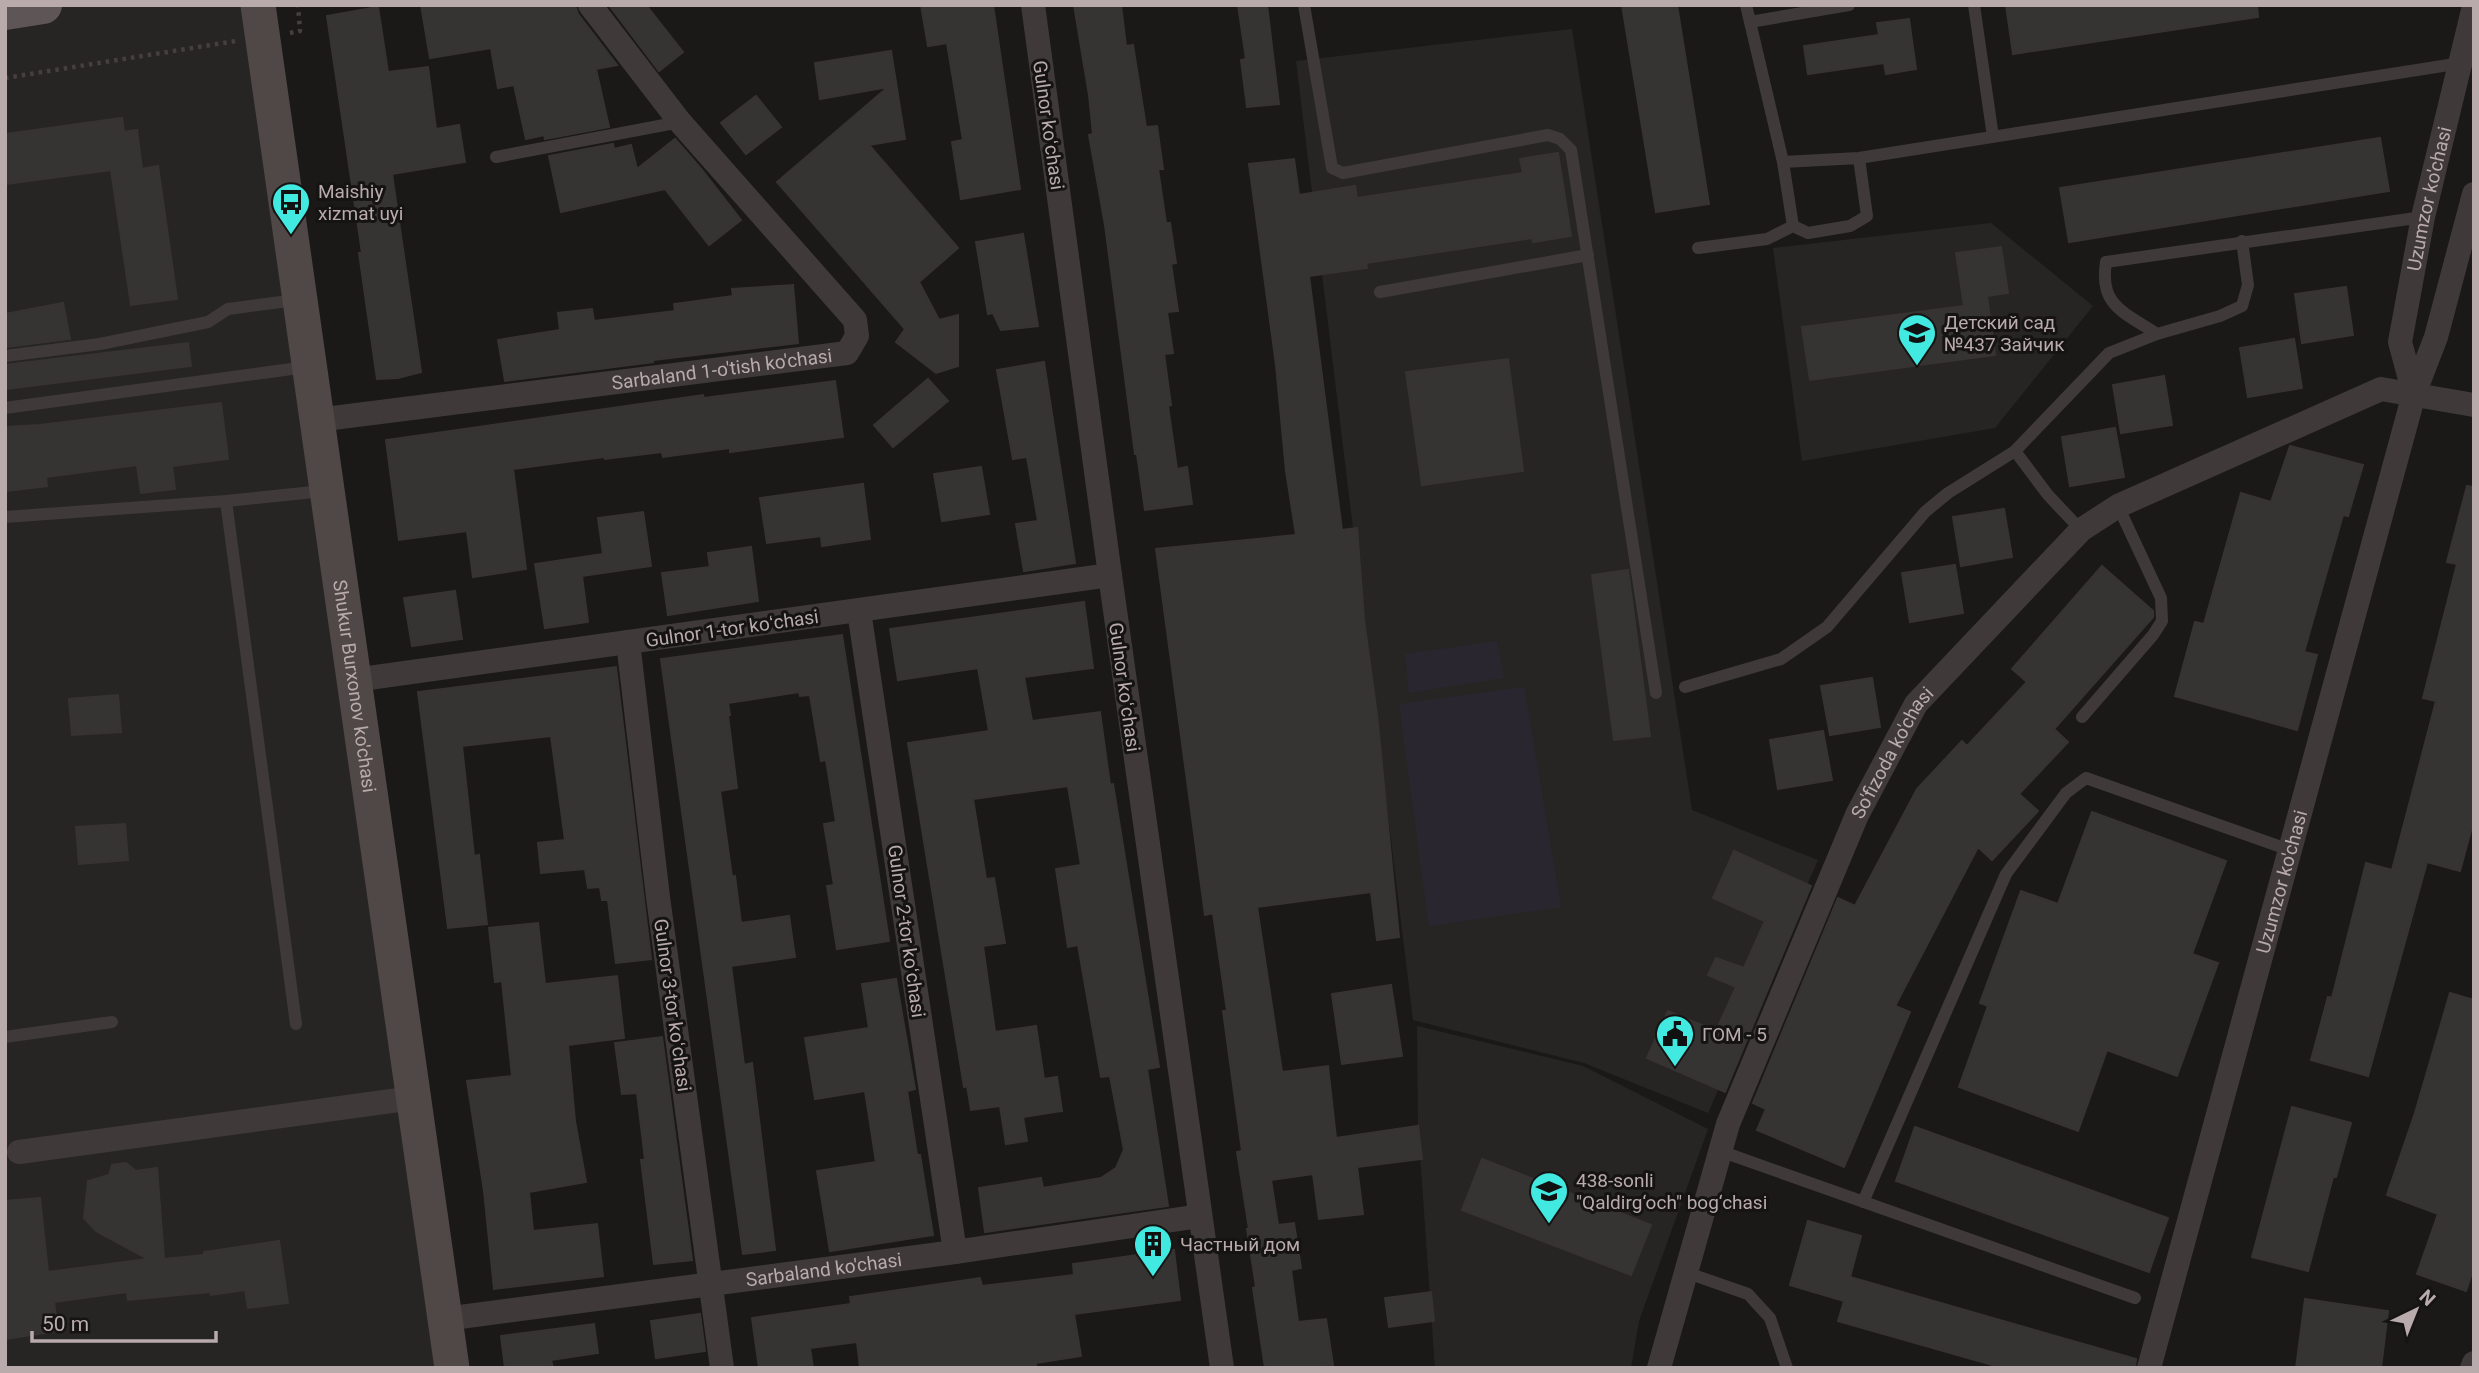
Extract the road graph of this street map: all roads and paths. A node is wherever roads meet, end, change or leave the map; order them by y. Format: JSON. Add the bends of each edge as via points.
{"nodes":[{"id":1,"x":43,"y":5,"type":"edge"},
{"id":2,"x":258,"y":5,"type":"edge"},
{"id":3,"x":298,"y":5,"type":"edge"},
{"id":4,"x":590,"y":5,"type":"edge"},
{"id":5,"x":1033,"y":5,"type":"edge"},
{"id":6,"x":1304,"y":5,"type":"edge"},
{"id":7,"x":1746,"y":5,"type":"edge"},
{"id":8,"x":1849,"y":5,"type":"edge"},
{"id":9,"x":1974,"y":5,"type":"edge"},
{"id":10,"x":2474,"y":6,"type":"edge"},
{"id":11,"x":5,"y":11,"type":"edge"},
{"id":12,"x":1750,"y":22,"type":"junction"},
{"id":13,"x":300,"y":31,"type":"dead end"},
{"id":14,"x":200,"y":47,"type":"dead end"},
{"id":15,"x":2468,"y":62,"type":"edge"},
{"id":16,"x":5,"y":78,"type":"edge"},
{"id":17,"x":680,"y":122,"type":"junction"},
{"id":18,"x":1993,"y":137,"type":"junction"},
{"id":19,"x":496,"y":157,"type":"dead end"},
{"id":20,"x":1859,"y":158,"type":"junction"},
{"id":21,"x":1783,"y":162,"type":"junction"},
{"id":22,"x":2474,"y":194,"type":"edge"},
{"id":23,"x":2423,"y":217,"type":"junction"},
{"id":24,"x":1793,"y":226,"type":"junction"},
{"id":25,"x":2242,"y":242,"type":"junction"},
{"id":26,"x":1698,"y":248,"type":"dead end"},
{"id":27,"x":1588,"y":256,"type":"junction"},
{"id":28,"x":1381,"y":292,"type":"dead end"},
{"id":29,"x":300,"y":300,"type":"junction"},
{"id":30,"x":2157,"y":334,"type":"junction"},
{"id":31,"x":5,"y":356,"type":"edge"},
{"id":32,"x":310,"y":367,"type":"junction"},
{"id":33,"x":2414,"y":394,"type":"junction"},
{"id":34,"x":2474,"y":405,"type":"edge"},
{"id":35,"x":5,"y":408,"type":"edge"},
{"id":36,"x":317,"y":420,"type":"junction"},
{"id":37,"x":2015,"y":450,"type":"junction"},
{"id":38,"x":327,"y":491,"type":"junction"},
{"id":39,"x":226,"y":501,"type":"junction"},
{"id":40,"x":2119,"y":506,"type":"junction"},
{"id":41,"x":5,"y":517,"type":"edge"},
{"id":42,"x":2081,"y":530,"type":"junction"},
{"id":43,"x":1110,"y":575,"type":"junction"},
{"id":44,"x":859,"y":611,"type":"junction"},
{"id":45,"x":628,"y":642,"type":"junction"},
{"id":46,"x":354,"y":680,"type":"junction"},
{"id":47,"x":1685,"y":687,"type":"dead end"},
{"id":48,"x":1656,"y":692,"type":"dead end"},
{"id":49,"x":2082,"y":717,"type":"dead end"},
{"id":50,"x":2290,"y":850,"type":"junction"},
{"id":51,"x":112,"y":1022,"type":"dead end"},
{"id":52,"x":296,"y":1024,"type":"dead end"},
{"id":53,"x":5,"y":1037,"type":"edge"},
{"id":54,"x":413,"y":1098,"type":"junction"},
{"id":55,"x":1720,"y":1151,"type":"junction"},
{"id":56,"x":19,"y":1152,"type":"dead end"},
{"id":57,"x":1863,"y":1202,"type":"junction"},
{"id":58,"x":1200,"y":1216,"type":"junction"},
{"id":59,"x":955,"y":1252,"type":"junction"},
{"id":60,"x":1685,"y":1272,"type":"junction"},
{"id":61,"x":712,"y":1282,"type":"junction"},
{"id":62,"x":2135,"y":1298,"type":"dead end"},
{"id":63,"x":445,"y":1319,"type":"junction"},
{"id":64,"x":452,"y":1368,"type":"edge"},
{"id":65,"x":722,"y":1368,"type":"edge"},
{"id":66,"x":1222,"y":1368,"type":"edge"},
{"id":67,"x":1658,"y":1368,"type":"edge"},
{"id":68,"x":1787,"y":1368,"type":"edge"},
{"id":69,"x":2149,"y":1368,"type":"edge"}],
"edges":[{"from":1,"to":11,"type":"main road"},
{"from":2,"to":29,"type":"street","name":"Shukur Burxonov ko'chasi"},
{"from":3,"to":13,"type":"path"},
{"from":4,"to":17,"type":"street","name":"Sarbaland 1-o'tish ko'chasi"},
{"from":5,"to":43,"type":"street","name":"Gulnor koʻchasi"},
{"from":6,"to":27,"type":"lane","via":[[1332,168],[1343,173],[1548,135],[1560,139],[1571,150]]},
{"from":7,"to":12,"type":"lane"},
{"from":8,"to":12,"type":"lane"},
{"from":9,"to":18,"type":"lane"},
{"from":10,"to":15,"type":"street","name":"Uzumzor ko'chasi"},
{"from":12,"to":21,"type":"lane"},
{"from":14,"to":16,"type":"path"},
{"from":15,"to":18,"type":"lane"},
{"from":15,"to":23,"type":"street","name":"Uzumzor ko'chasi"},
{"from":17,"to":19,"type":"lane"},
{"from":17,"to":36,"type":"street","name":"Sarbaland 1-o'tish ko'chasi","via":[[855,320],[857,336],[847,353]]},
{"from":18,"to":20,"type":"lane"},
{"from":20,"to":21,"type":"lane"},
{"from":20,"to":24,"type":"lane","via":[[1867,216],[1850,226],[1808,233]]},
{"from":21,"to":24,"type":"lane"},
{"from":22,"to":33,"type":"street","name":"Uzumzor ko'chasi","via":[[2436,337]]},
{"from":23,"to":25,"type":"lane"},
{"from":23,"to":33,"type":"street","name":"Uzumzor ko'chasi","via":[[2400,342]]},
{"from":24,"to":26,"type":"lane","via":[[1767,239]]},
{"from":25,"to":30,"type":"lane","via":[[2248,285],[2242,306]]},
{"from":25,"to":30,"type":"lane","via":[[2106,261],[2103,282],[2113,304]]},
{"from":27,"to":28,"type":"lane"},
{"from":27,"to":48,"type":"lane"},
{"from":29,"to":31,"type":"lane","via":[[228,309],[208,322],[100,344]]},
{"from":29,"to":32,"type":"street","name":"Shukur Burxonov ko'chasi"},
{"from":30,"to":37,"type":"lane","via":[[2109,353]]},
{"from":32,"to":35,"type":"lane"},
{"from":32,"to":36,"type":"street","name":"Shukur Burxonov ko'chasi"},
{"from":33,"to":34,"type":"street","name":"So'fizoda ko'chasi"},
{"from":33,"to":40,"type":"street","name":"So'fizoda ko'chasi","via":[[2381,389]]},
{"from":33,"to":50,"type":"street","name":"Uzumzor ko'chasi"},
{"from":36,"to":38,"type":"street","name":"Shukur Burxonov ko'chasi"},
{"from":37,"to":42,"type":"lane"},
{"from":37,"to":47,"type":"lane","via":[[1925,512],[1827,628],[1781,659]]},
{"from":38,"to":39,"type":"lane"},
{"from":38,"to":46,"type":"street","name":"Shukur Burxonov ko'chasi"},
{"from":39,"to":41,"type":"lane"},
{"from":39,"to":52,"type":"lane"},
{"from":40,"to":42,"type":"street","name":"So'fizoda ko'chasi"},
{"from":40,"to":49,"type":"lane","via":[[2161,598],[2162,621]]},
{"from":42,"to":55,"type":"street","name":"So'fizoda ko'chasi","via":[[1916,704],[1857,815]]},
{"from":43,"to":44,"type":"street","name":"Gulnor 1-tor koʻchasi"},
{"from":43,"to":58,"type":"street","name":"Gulnor koʻchasi"},
{"from":44,"to":45,"type":"street","name":"Gulnor 1-tor koʻchasi"},
{"from":44,"to":59,"type":"street","name":"Gulnor 2-tor koʻchasi"},
{"from":45,"to":46,"type":"street","name":"Gulnor 1-tor koʻchasi"},
{"from":45,"to":61,"type":"street","name":"Gulnor 3-tor koʻchasi"},
{"from":46,"to":54,"type":"street","name":"Shukur Burxonov ko'chasi"},
{"from":50,"to":57,"type":"lane","via":[[2086,778],[2066,793],[2006,874]]},
{"from":50,"to":69,"type":"street","name":"Uzumzor ko'chasi"},
{"from":51,"to":53,"type":"lane"},
{"from":54,"to":56,"type":"street"},
{"from":54,"to":63,"type":"street","name":"Shukur Burxonov ko'chasi"},
{"from":55,"to":57,"type":"lane"},
{"from":55,"to":60,"type":"street","name":"So'fizoda ko'chasi"},
{"from":57,"to":62,"type":"lane"},
{"from":58,"to":59,"type":"street","name":"Sarbaland ko'chasi"},
{"from":58,"to":66,"type":"street","name":"Gulnor koʻchasi"},
{"from":59,"to":61,"type":"street","name":"Sarbaland ko'chasi"},
{"from":60,"to":67,"type":"street","name":"So'fizoda ko'chasi"},
{"from":60,"to":68,"type":"lane","via":[[1748,1294],[1770,1318]]},
{"from":61,"to":63,"type":"street","name":"Sarbaland ko'chasi"},
{"from":61,"to":65,"type":"street","name":"Gulnor 3-tor koʻchasi"},
{"from":63,"to":64,"type":"street","name":"Shukur Burxonov ko'chasi"}]}
